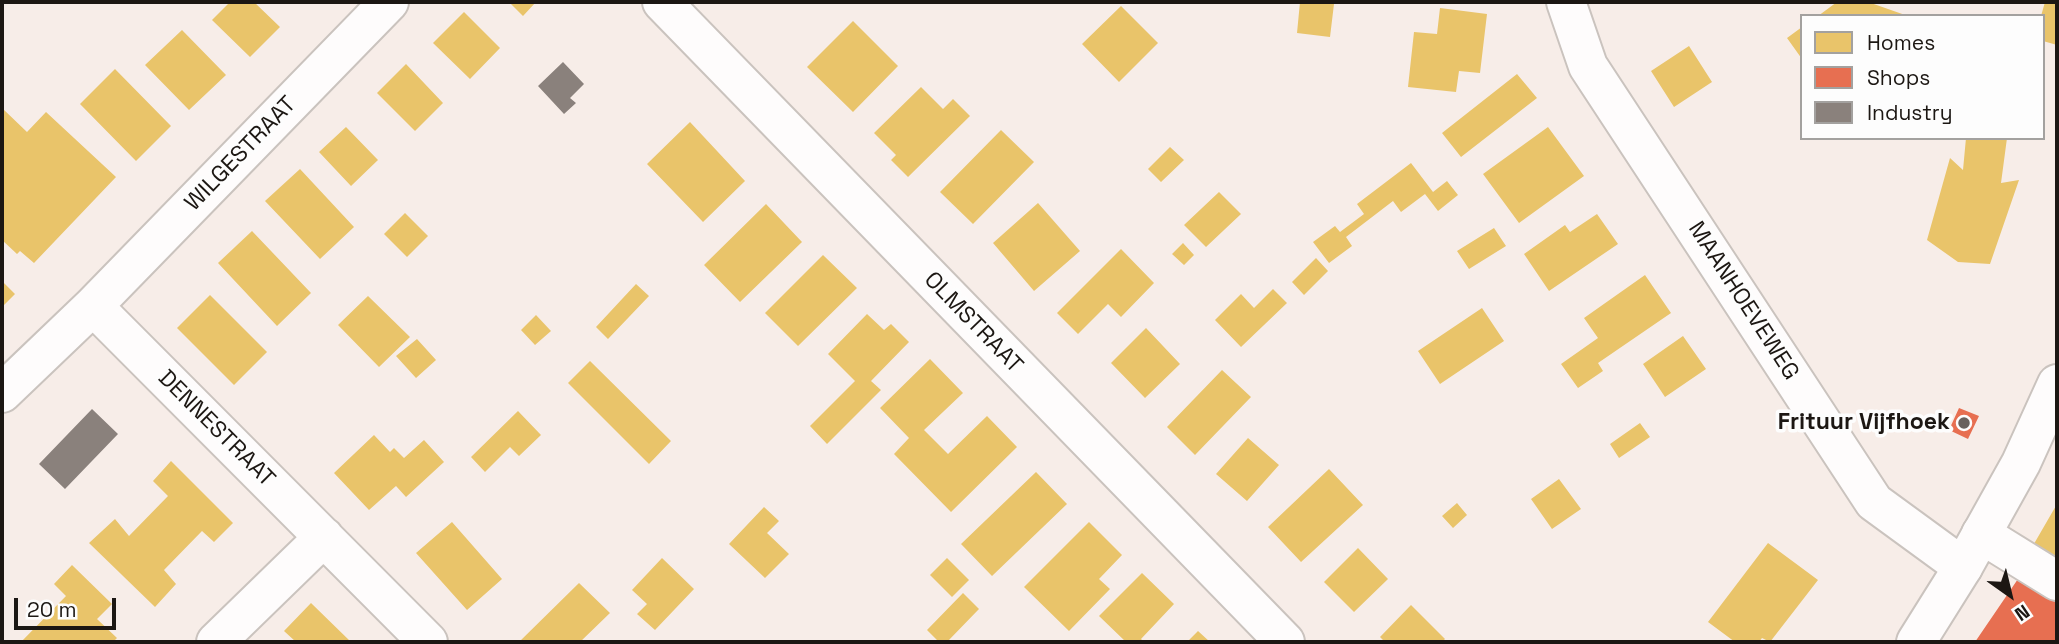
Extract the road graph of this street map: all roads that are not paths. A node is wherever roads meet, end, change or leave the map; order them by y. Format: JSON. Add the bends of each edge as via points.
{"nodes":[{"id":1,"x":389,"y":2,"type":"edge"},
{"id":2,"x":662,"y":2,"type":"edge"},
{"id":3,"x":1566,"y":2,"type":"edge"},
{"id":4,"x":93,"y":306,"type":"junction"},
{"id":5,"x":2057,"y":384,"type":"edge"},
{"id":6,"x":2,"y":393,"type":"edge"},
{"id":7,"x":1981,"y":534,"type":"junction"},
{"id":8,"x":324,"y":537,"type":"junction"},
{"id":9,"x":1963,"y":567,"type":"junction"},
{"id":10,"x":2057,"y":581,"type":"edge"},
{"id":11,"x":216,"y":642,"type":"edge"},
{"id":12,"x":428,"y":642,"type":"edge"},
{"id":13,"x":1285,"y":642,"type":"edge"},
{"id":14,"x":1916,"y":642,"type":"edge"}],
"edges":[{"from":1,"to":4,"type":"street","name":"WILGESTRAAT"},
{"from":2,"to":13,"type":"street","name":"OLMSTRAAT"},
{"from":3,"to":9,"type":"street","name":"MAANHOEVEWEG","via":[[1588,66],[1874,502]]},
{"from":4,"to":6,"type":"street"},
{"from":4,"to":8,"type":"street","name":"DENNESTRAAT"},
{"from":5,"to":7,"type":"street","via":[[2021,463]]},
{"from":7,"to":9,"type":"street"},
{"from":7,"to":10,"type":"street"},
{"from":8,"to":11,"type":"street"},
{"from":8,"to":12,"type":"street","name":"DENNESTRAAT"},
{"from":9,"to":14,"type":"street"}]}
